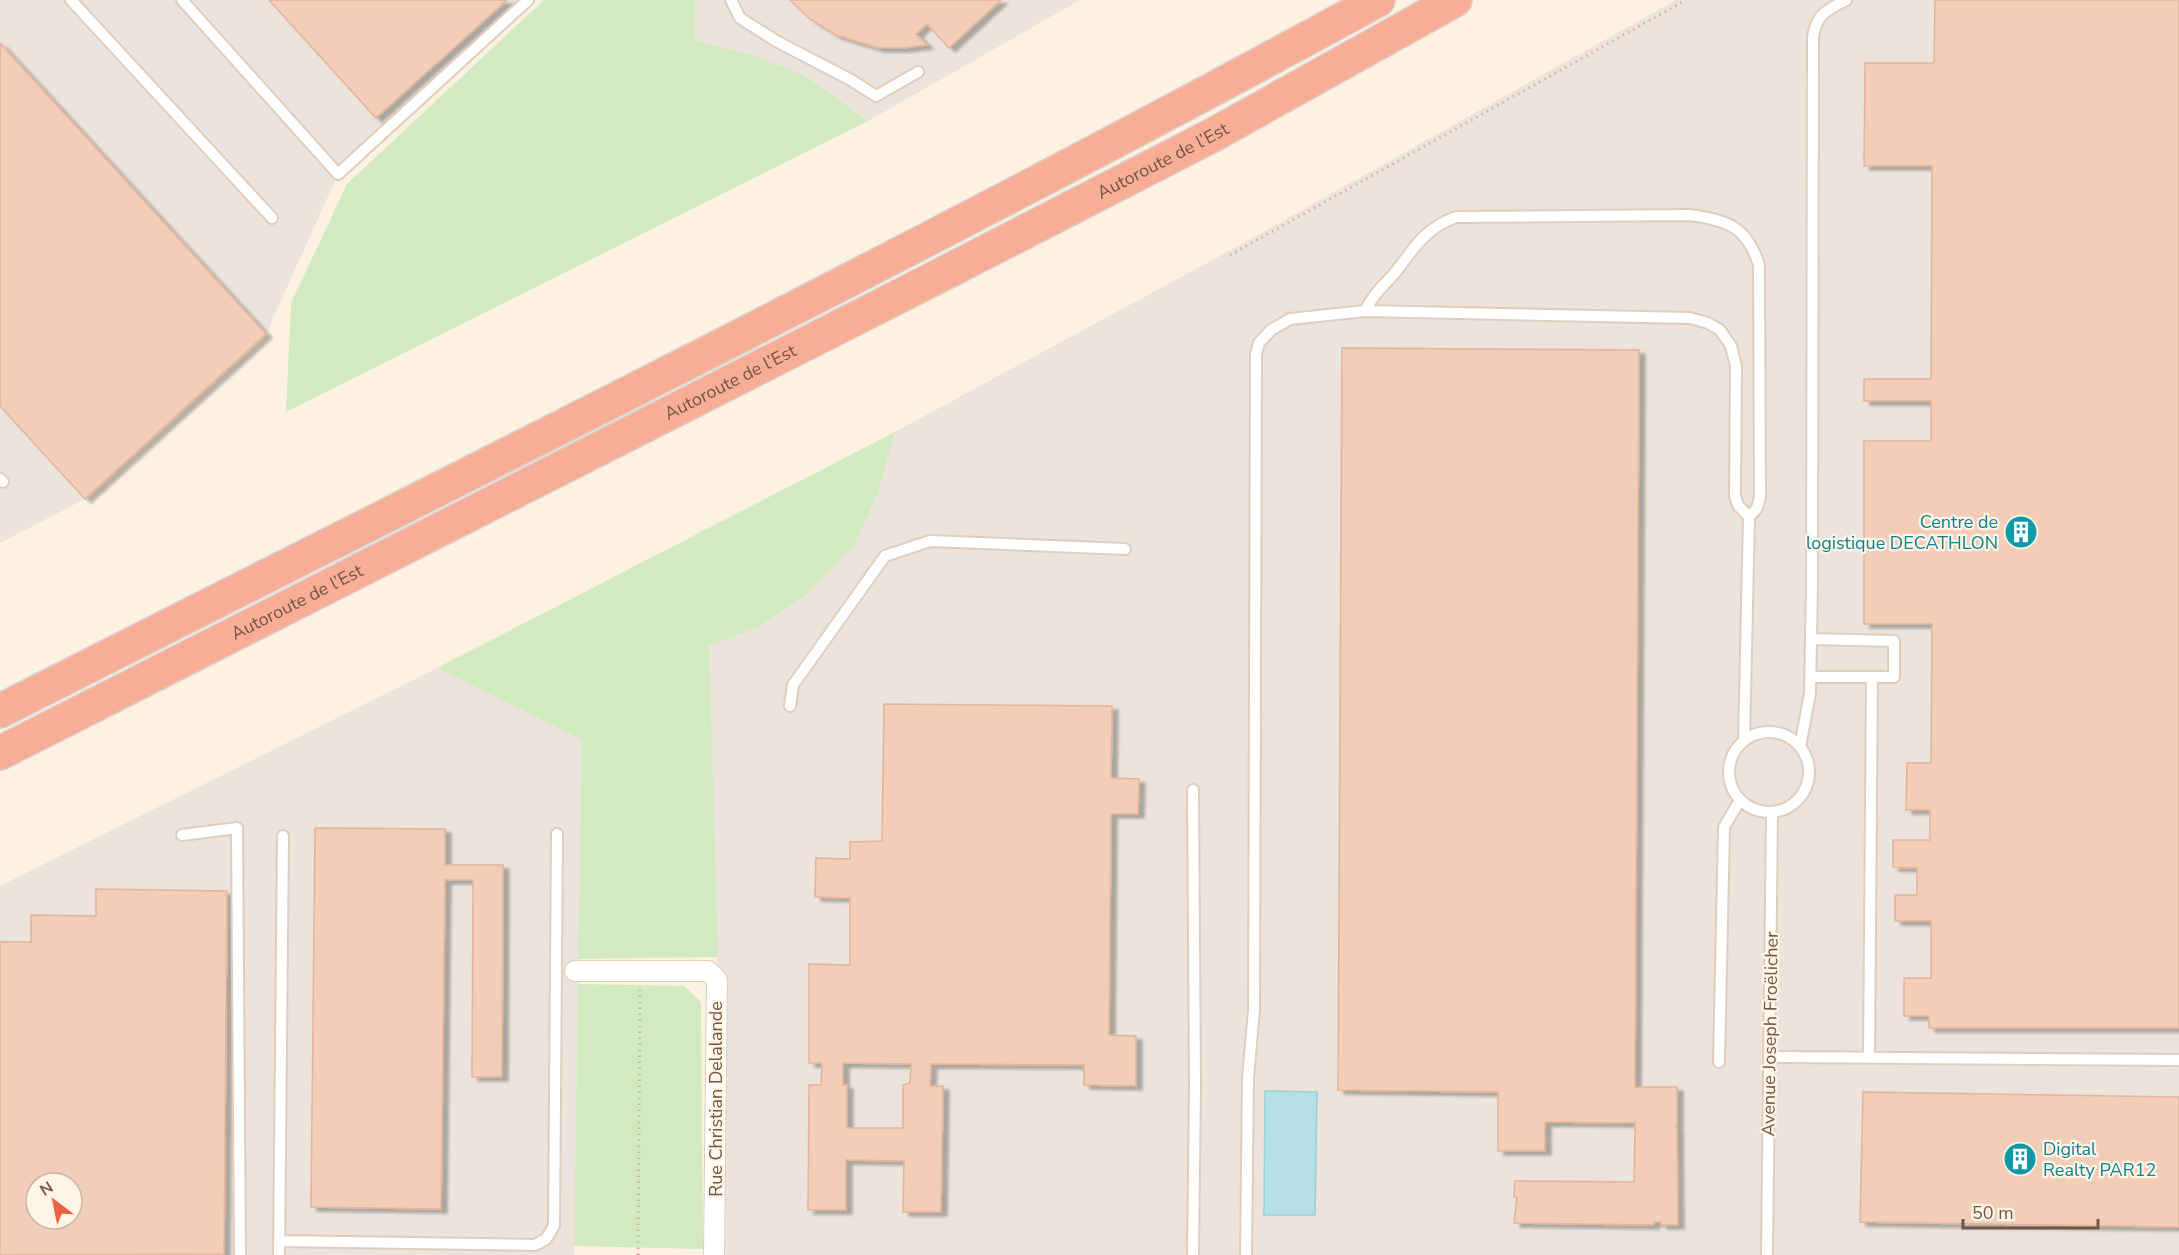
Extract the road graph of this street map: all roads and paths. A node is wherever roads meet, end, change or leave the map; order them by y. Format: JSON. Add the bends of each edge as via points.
{"nodes":[{"id":1,"x":71,"y":0,"type":"edge"},
{"id":2,"x":182,"y":0,"type":"edge"},
{"id":3,"x":528,"y":0,"type":"edge"},
{"id":4,"x":731,"y":0,"type":"edge"},
{"id":5,"x":1378,"y":0,"type":"edge"},
{"id":6,"x":1455,"y":0,"type":"edge"},
{"id":7,"x":1686,"y":0,"type":"edge"},
{"id":8,"x":1846,"y":0,"type":"edge"},
{"id":9,"x":918,"y":72,"type":"dead end"},
{"id":10,"x":272,"y":218,"type":"dead end"},
{"id":11,"x":1230,"y":255,"type":"dead end"},
{"id":12,"x":1365,"y":311,"type":"junction"},
{"id":13,"x":1749,"y":517,"type":"junction"},
{"id":14,"x":1125,"y":549,"type":"dead end"},
{"id":15,"x":1811,"y":639,"type":"junction"},
{"id":16,"x":1811,"y":677,"type":"junction"},
{"id":17,"x":1872,"y":677,"type":"junction"},
{"id":18,"x":790,"y":706,"type":"dead end"},
{"id":19,"x":0,"y":711,"type":"edge"},
{"id":20,"x":1744,"y":741,"type":"junction"},
{"id":21,"x":1800,"y":747,"type":"junction"},
{"id":22,"x":0,"y":753,"type":"edge"},
{"id":23,"x":1193,"y":790,"type":"dead end"},
{"id":24,"x":1740,"y":800,"type":"junction"},
{"id":25,"x":1772,"y":812,"type":"junction"},
{"id":26,"x":557,"y":834,"type":"dead end"},
{"id":27,"x":182,"y":835,"type":"dead end"},
{"id":28,"x":283,"y":836,"type":"dead end"},
{"id":29,"x":566,"y":971,"type":"junction"},
{"id":30,"x":640,"y":971,"type":"junction"},
{"id":31,"x":1769,"y":1057,"type":"junction"},
{"id":32,"x":1869,"y":1058,"type":"junction"},
{"id":33,"x":2179,"y":1060,"type":"edge"},
{"id":34,"x":1719,"y":1062,"type":"dead end"},
{"id":35,"x":279,"y":1241,"type":"junction"},
{"id":36,"x":240,"y":1255,"type":"edge"},
{"id":37,"x":279,"y":1255,"type":"edge"},
{"id":38,"x":638,"y":1255,"type":"edge"},
{"id":39,"x":714,"y":1255,"type":"edge"},
{"id":40,"x":1193,"y":1255,"type":"edge"},
{"id":41,"x":1246,"y":1255,"type":"edge"},
{"id":42,"x":1767,"y":1255,"type":"edge"}],
"edges":[{"from":1,"to":10,"type":"lane"},
{"from":2,"to":3,"type":"lane","via":[[338,174]]},
{"from":4,"to":9,"type":"lane","via":[[740,18],[876,96]]},
{"from":5,"to":19,"type":"highway","name":"Autoroute de l’Est","via":[[918,245]]},
{"from":6,"to":22,"type":"highway","name":"Autoroute de l’Est","via":[[1203,140]]},
{"from":7,"to":11,"type":"path"},
{"from":8,"to":15,"type":"lane","via":[[1816,22],[1813,37]]},
{"from":12,"to":13,"type":"lane","via":[[1667,316],[1708,323],[1720,330],[1731,346],[1736,366],[1735,496]]},
{"from":12,"to":13,"type":"lane","via":[[1416,246],[1435,227],[1456,217],[1690,215],[1731,226],[1746,236],[1760,265],[1760,497]]},
{"from":12,"to":41,"type":"lane","via":[[1290,319],[1271,330],[1259,343],[1256,354],[1254,1010],[1248,1078]]},
{"from":13,"to":20,"type":"lane"},
{"from":14,"to":18,"type":"lane","via":[[930,541],[885,556],[793,685]]},
{"from":15,"to":16,"type":"lane"},
{"from":15,"to":17,"type":"lane","via":[[1894,641],[1894,678]]},
{"from":16,"to":17,"type":"lane"},
{"from":16,"to":21,"type":"lane"},
{"from":17,"to":32,"type":"lane"},
{"from":20,"to":21,"type":"lane","via":[[1767,732],[1791,739]]},
{"from":20,"to":24,"type":"lane","via":[[1730,763],[1729,776]]},
{"from":21,"to":25,"type":"lane","via":[[1809,770],[1803,794],[1795,803]]},
{"from":23,"to":40,"type":"lane"},
{"from":24,"to":25,"type":"lane","via":[[1750,807]]},
{"from":24,"to":34,"type":"lane","via":[[1724,827]]},
{"from":25,"to":31,"type":"lane","name":"Avenue Joseph Froëlicher"},
{"from":26,"to":29,"type":"lane"},
{"from":27,"to":36,"type":"lane","via":[[237,828]]},
{"from":28,"to":35,"type":"lane"},
{"from":29,"to":30,"type":"street","name":"Rue Christian Delalande"},
{"from":29,"to":35,"type":"lane","via":[[554,1226],[546,1239],[535,1245]]},
{"from":30,"to":38,"type":"path"},
{"from":30,"to":39,"type":"street","name":"Rue Christian Delalande","via":[[708,971],[717,980]]},
{"from":31,"to":32,"type":"lane"},
{"from":31,"to":42,"type":"lane","name":"Avenue Joseph Froëlicher"},
{"from":32,"to":33,"type":"lane"},
{"from":35,"to":37,"type":"lane"}]}
